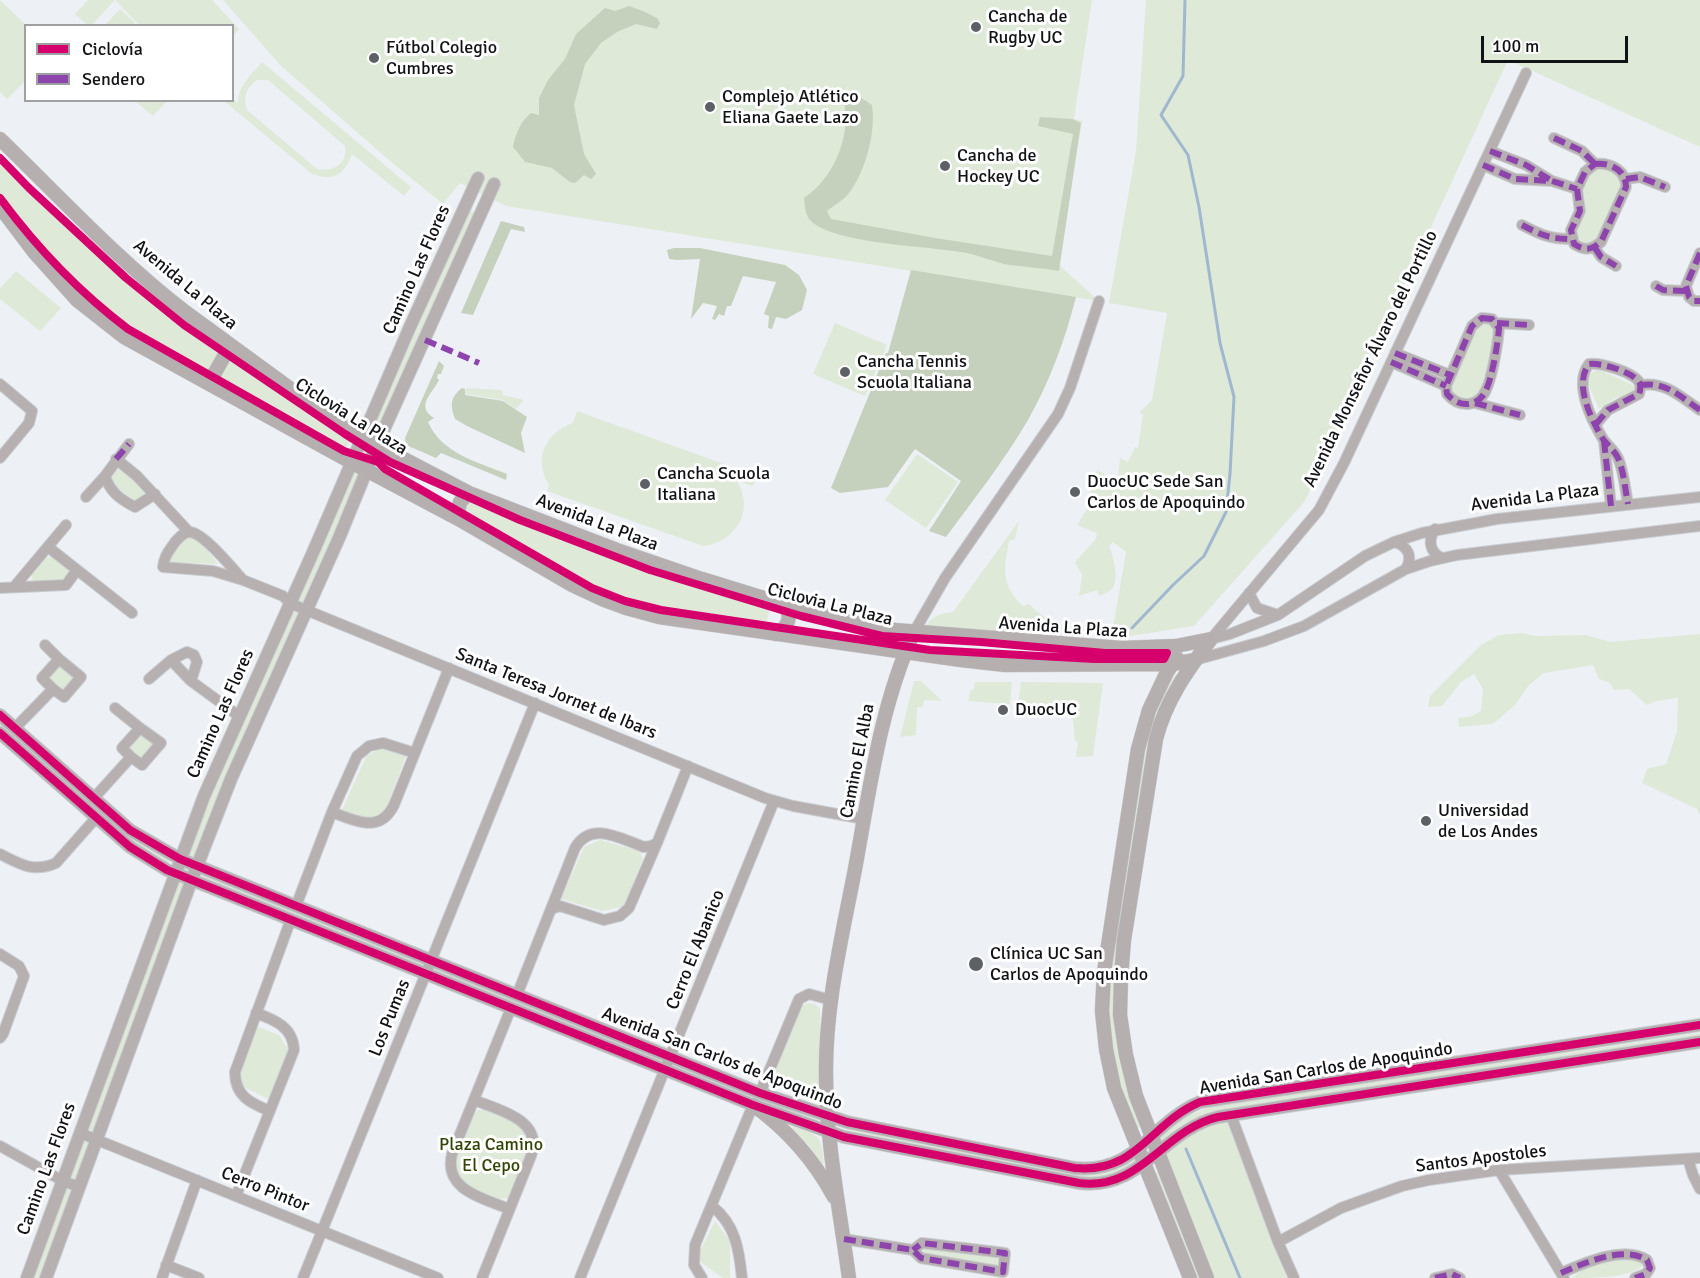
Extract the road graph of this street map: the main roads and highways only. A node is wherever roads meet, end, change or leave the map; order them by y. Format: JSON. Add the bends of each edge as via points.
{"nodes":[{"id":1,"x":0,"y":139,"type":"edge"},
{"id":2,"x":0,"y":207,"type":"edge"},
{"id":3,"x":230,"y":346,"type":"junction"},
{"id":4,"x":209,"y":382,"type":"junction"},
{"id":5,"x":470,"y":493,"type":"junction"},
{"id":6,"x":457,"y":518,"type":"junction"},
{"id":7,"x":783,"y":603,"type":"junction"},
{"id":8,"x":914,"y":632,"type":"junction"},
{"id":9,"x":776,"y":634,"type":"junction"},
{"id":10,"x":1210,"y":639,"type":"joint"},
{"id":11,"x":1186,"y":644,"type":"junction"},
{"id":12,"x":904,"y":652,"type":"junction"},
{"id":13,"x":1195,"y":660,"type":"junction"},
{"id":14,"x":1173,"y":664,"type":"junction"},
{"id":15,"x":753,"y":1105,"type":"road end"},
{"id":16,"x":839,"y":1205,"type":"junction"},
{"id":17,"x":849,"y":1278,"type":"edge"},
{"id":18,"x":1190,"y":1278,"type":"edge"},
{"id":19,"x":1207,"y":1278,"type":"edge"}],
"edges":[{"from":1,"to":3,"type":"main road","name":"Avenida La Plaza","via":[[162,294]]},
{"from":2,"to":4,"type":"main road","name":"Avenida La Plaza","via":[[33,252],[92,313],[140,346]]},
{"from":3,"to":4,"type":"main road"},
{"from":3,"to":5,"type":"main road","name":"Avenida La Plaza","via":[[329,417]]},
{"from":4,"to":6,"type":"main road","name":"Avenida La Plaza"},
{"from":5,"to":6,"type":"main road","via":[[460,502]]},
{"from":5,"to":7,"type":"main road","name":"Avenida La Plaza","via":[[625,553]]},
{"from":6,"to":9,"type":"main road","name":"Avenida La Plaza","via":[[572,585],[616,605],[659,616]]},
{"from":7,"to":8,"type":"main road","name":"Avenida La Plaza","via":[[874,627]]},
{"from":7,"to":9,"type":"main road","via":[[788,621]]},
{"from":8,"to":11,"type":"main road","name":"Avenida La Plaza","via":[[1121,648]]},
{"from":8,"to":12,"type":"main road","name":"Camino El Alba"},
{"from":9,"to":12,"type":"main road","name":"Avenida La Plaza"},
{"from":10,"to":11,"type":"main road","name":"Avenida La Plaza"},
{"from":10,"to":13,"type":"main road","name":"Avenida Monseñor Álvaro del Portillo"},
{"from":11,"to":14,"type":"main road"},
{"from":12,"to":14,"type":"main road","name":"Avenida La Plaza","via":[[1005,665]]},
{"from":12,"to":16,"type":"main road","name":"Camino El Alba","via":[[883,719],[831,1000],[826,1059],[828,1117]]},
{"from":13,"to":14,"type":"main road","name":"Avenida La Plaza"},
{"from":13,"to":19,"type":"main road","name":"Avenida Monseñor Álvaro del Portillo","via":[[1167,706],[1156,739],[1122,956],[1120,995],[1130,1076]]},
{"from":14,"to":18,"type":"main road","via":[[1149,710],[1138,749],[1109,934],[1102,991],[1103,1030],[1114,1088]]},
{"from":15,"to":16,"type":"main road","via":[[801,1148]]},
{"from":16,"to":17,"type":"main road","name":"Camino El Alba"}]}
